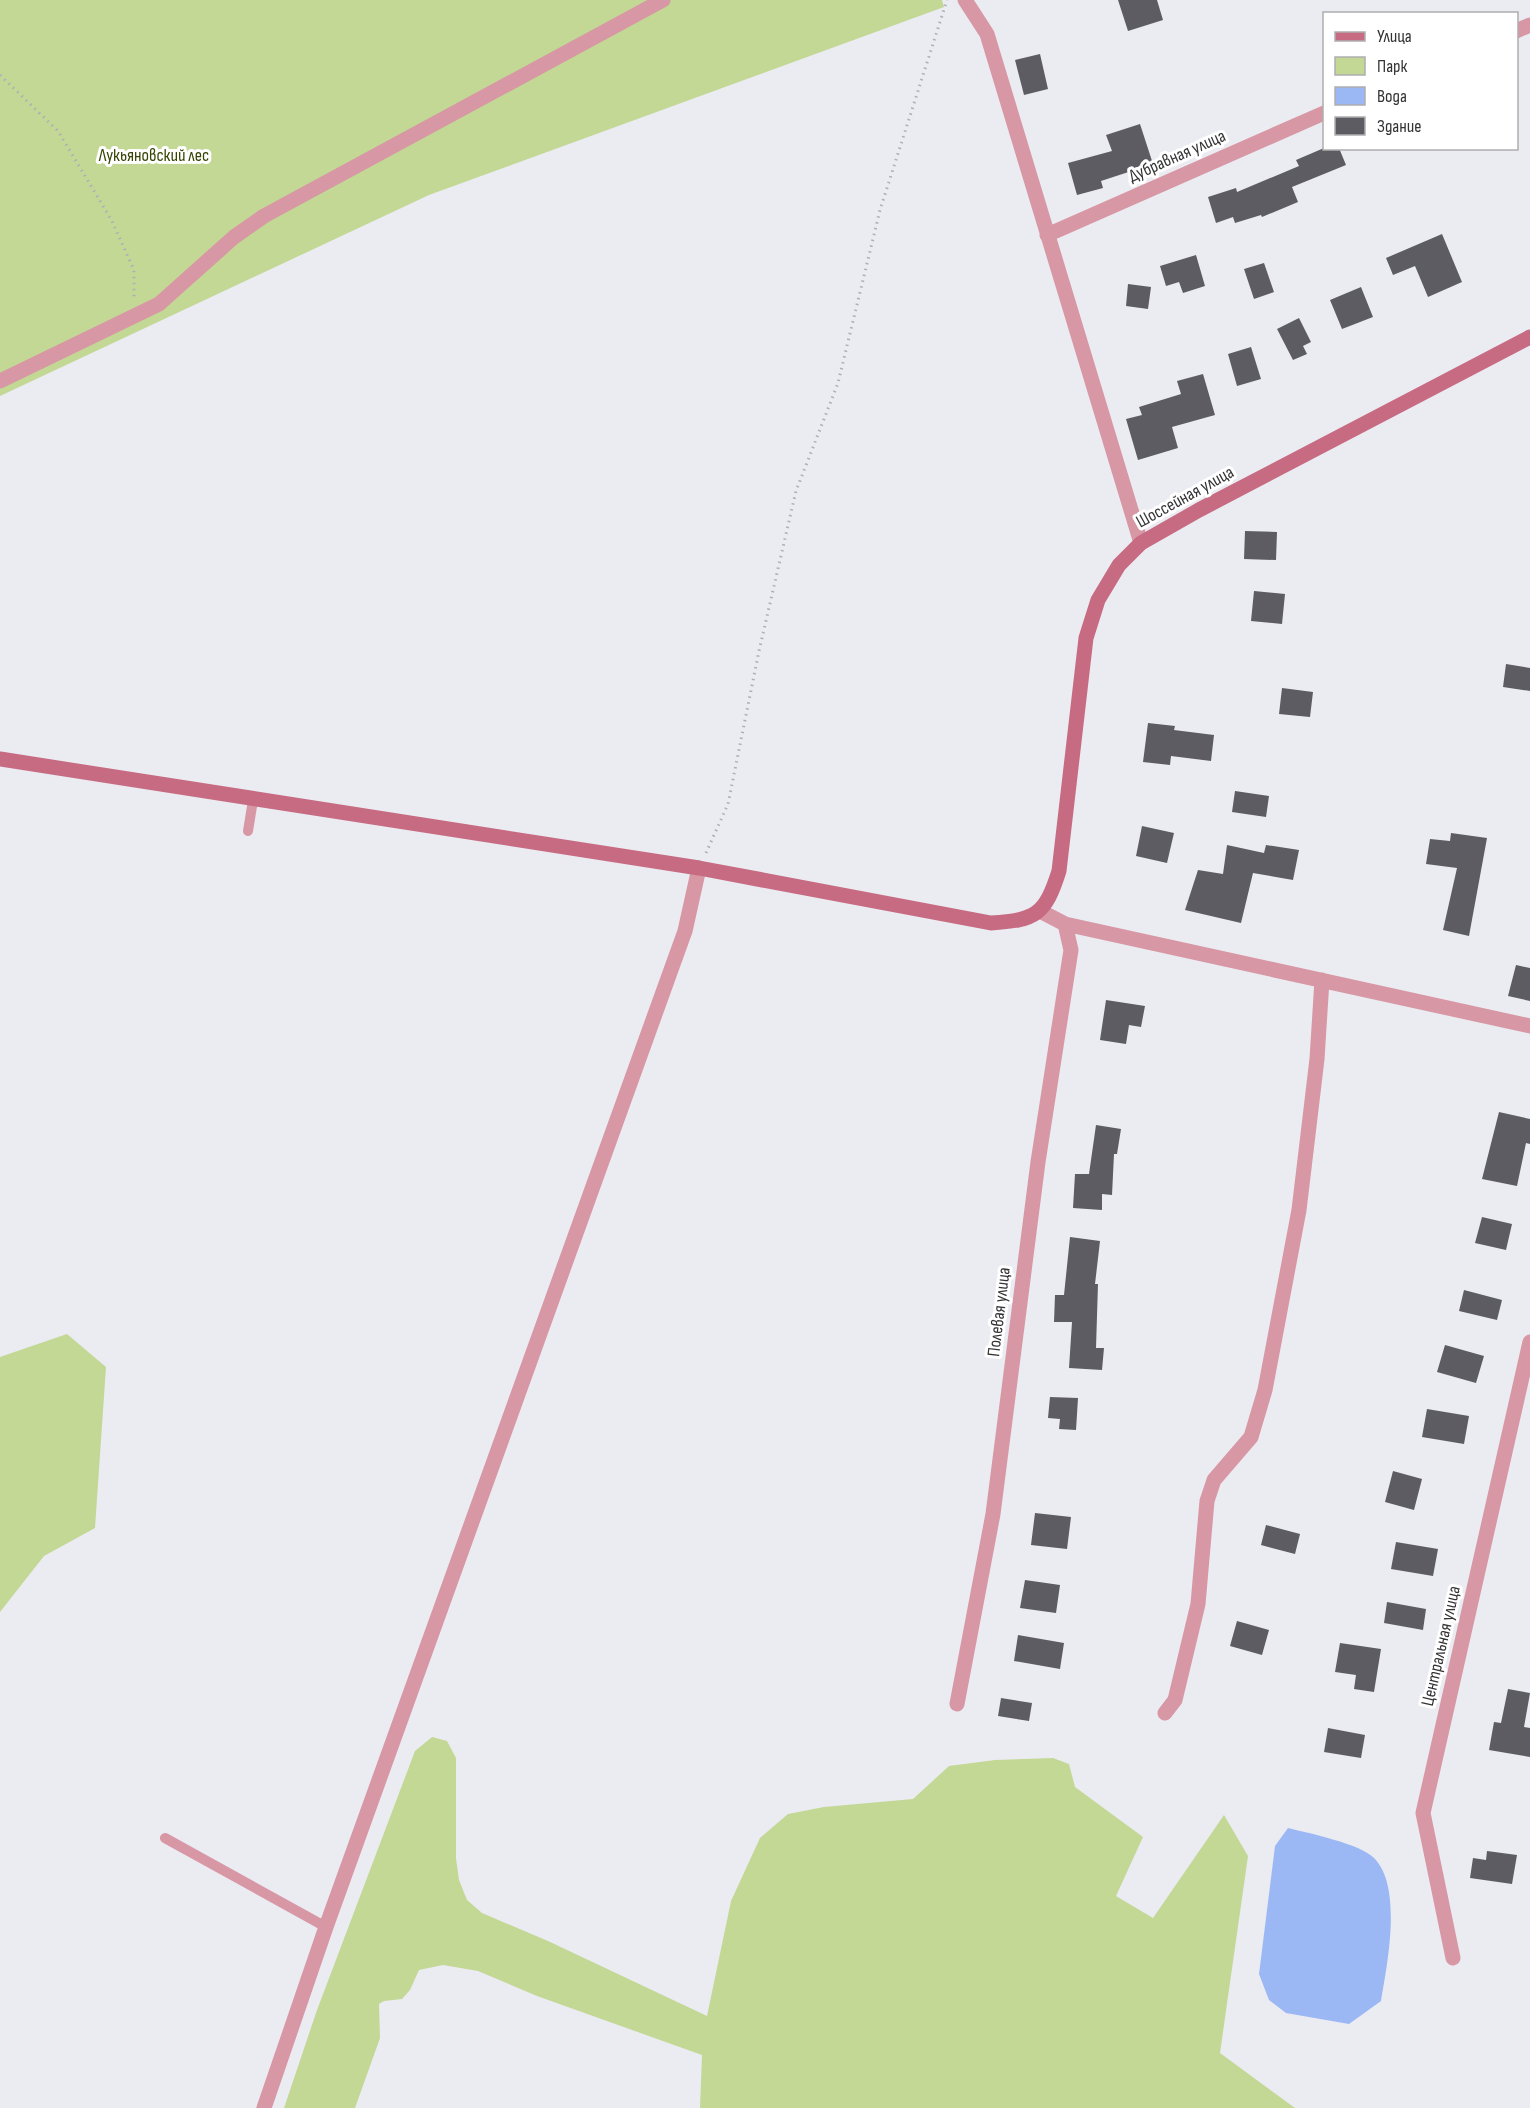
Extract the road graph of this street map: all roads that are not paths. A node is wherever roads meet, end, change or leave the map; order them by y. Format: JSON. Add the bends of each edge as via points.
{"nodes":[{"id":1,"x":663,"y":0,"type":"edge"},
{"id":2,"x":965,"y":0,"type":"edge"},
{"id":3,"x":1323,"y":113,"type":"edge"},
{"id":4,"x":1047,"y":235,"type":"junction"},
{"id":5,"x":1530,"y":337,"type":"edge"},
{"id":6,"x":0,"y":381,"type":"edge"},
{"id":7,"x":1141,"y":543,"type":"junction"},
{"id":8,"x":0,"y":759,"type":"edge"},
{"id":9,"x":253,"y":800,"type":"junction"},
{"id":10,"x":248,"y":831,"type":"dead end"},
{"id":11,"x":699,"y":868,"type":"junction"},
{"id":12,"x":1040,"y":911,"type":"junction"},
{"id":13,"x":1065,"y":924,"type":"junction"},
{"id":14,"x":1322,"y":980,"type":"junction"},
{"id":15,"x":1530,"y":1026,"type":"edge"},
{"id":16,"x":1530,"y":1342,"type":"edge"},
{"id":17,"x":957,"y":1704,"type":"dead end"},
{"id":18,"x":1165,"y":1713,"type":"dead end"},
{"id":19,"x":165,"y":1838,"type":"dead end"},
{"id":20,"x":326,"y":1927,"type":"junction"},
{"id":21,"x":1453,"y":1958,"type":"dead end"},
{"id":22,"x":264,"y":2108,"type":"edge"}],
"edges":[{"from":1,"to":6,"type":"street","via":[[264,216],[234,237],[159,304]]},
{"from":2,"to":4,"type":"street","via":[[987,34]]},
{"from":3,"to":4,"type":"street","name":"Дубравная улица"},
{"from":4,"to":7,"type":"street"},
{"from":5,"to":7,"type":"main road","name":"Шоссейная улица"},
{"from":7,"to":12,"type":"main road","name":"Шоссейная улица","via":[[1119,565],[1098,600],[1086,638],[1059,871],[1051,895]]},
{"from":8,"to":9,"type":"main road"},
{"from":9,"to":10,"type":"lane"},
{"from":9,"to":11,"type":"main road"},
{"from":11,"to":12,"type":"main road","via":[[991,923],[1020,921]]},
{"from":11,"to":20,"type":"street","via":[[685,932]]},
{"from":12,"to":13,"type":"street"},
{"from":13,"to":14,"type":"street"},
{"from":13,"to":17,"type":"street","name":"Полевая улица","via":[[1071,950],[1038,1162],[993,1514]]},
{"from":14,"to":15,"type":"street"},
{"from":14,"to":18,"type":"street","via":[[1299,1210],[1265,1390],[1251,1437],[1214,1480],[1207,1501],[1198,1604],[1175,1700]]},
{"from":16,"to":21,"type":"street","name":"Центральная улица","via":[[1423,1813]]},
{"from":19,"to":20,"type":"lane"},
{"from":20,"to":22,"type":"street"}]}
